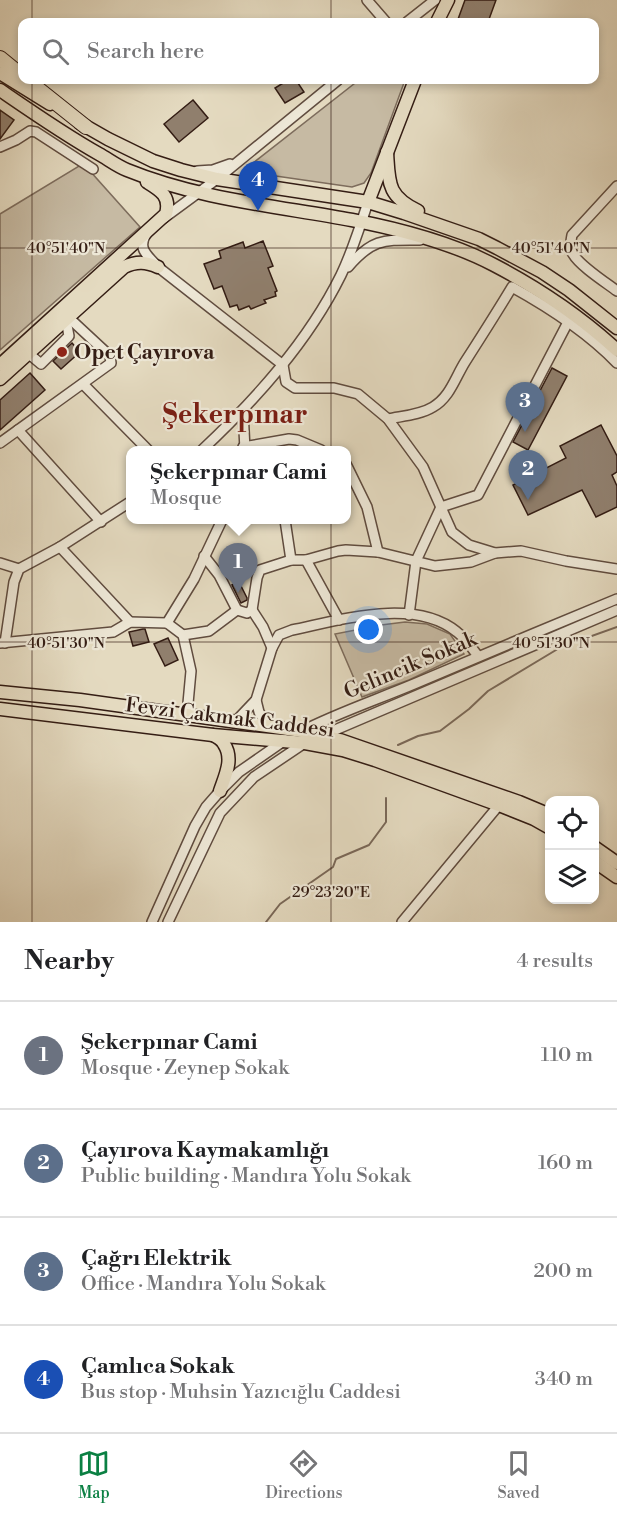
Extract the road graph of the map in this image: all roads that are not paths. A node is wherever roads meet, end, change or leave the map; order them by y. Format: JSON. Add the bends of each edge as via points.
{"nodes":[{"id":1,"x":367,"y":0,"type":"edge"},
{"id":2,"x":435,"y":0,"type":"edge"},
{"id":3,"x":448,"y":0,"type":"edge"},
{"id":4,"x":383,"y":18,"type":"edge"},
{"id":5,"x":412,"y":18,"type":"edge"},
{"id":6,"x":439,"y":18,"type":"edge"},
{"id":7,"x":2,"y":64,"type":"edge"},
{"id":8,"x":18,"y":74,"type":"edge"},
{"id":9,"x":18,"y":76,"type":"edge"},
{"id":10,"x":29,"y":84,"type":"edge"},
{"id":11,"x":32,"y":84,"type":"edge"},
{"id":12,"x":333,"y":84,"type":"edge"},
{"id":13,"x":413,"y":84,"type":"edge"},
{"id":14,"x":0,"y":90,"type":"edge"},
{"id":15,"x":86,"y":127,"type":"junction"},
{"id":16,"x":0,"y":147,"type":"edge"},
{"id":17,"x":387,"y":152,"type":"junction"},
{"id":18,"x":243,"y":158,"type":"junction"},
{"id":19,"x":93,"y":169,"type":"dead end"},
{"id":20,"x":125,"y":169,"type":"junction"},
{"id":21,"x":181,"y":170,"type":"junction"},
{"id":22,"x":217,"y":178,"type":"junction"},
{"id":23,"x":617,"y":186,"type":"edge"},
{"id":24,"x":198,"y":193,"type":"junction"},
{"id":25,"x":368,"y":202,"type":"junction"},
{"id":26,"x":361,"y":222,"type":"junction"},
{"id":27,"x":153,"y":226,"type":"junction"},
{"id":28,"x":478,"y":239,"type":"junction"},
{"id":29,"x":428,"y":240,"type":"junction"},
{"id":30,"x":158,"y":267,"type":"junction"},
{"id":31,"x":341,"y":276,"type":"junction"},
{"id":32,"x":617,"y":291,"type":"edge"},
{"id":33,"x":67,"y":319,"type":"junction"},
{"id":34,"x":568,"y":322,"type":"junction"},
{"id":35,"x":617,"y":328,"type":"edge"},
{"id":36,"x":297,"y":345,"type":"junction"},
{"id":37,"x":264,"y":350,"type":"junction"},
{"id":38,"x":617,"y":351,"type":"edge"},
{"id":39,"x":617,"y":363,"type":"edge"},
{"id":40,"x":0,"y":365,"type":"edge"},
{"id":41,"x":283,"y":365,"type":"junction"},
{"id":42,"x":0,"y":379,"type":"edge"},
{"id":43,"x":83,"y":384,"type":"junction"},
{"id":44,"x":243,"y":410,"type":"junction"},
{"id":45,"x":388,"y":419,"type":"junction"},
{"id":46,"x":18,"y":430,"type":"junction"},
{"id":47,"x":0,"y":443,"type":"edge"},
{"id":48,"x":144,"y":446,"type":"edge"},
{"id":49,"x":206,"y":446,"type":"edge"},
{"id":50,"x":244,"y":446,"type":"edge"},
{"id":51,"x":258,"y":446,"type":"edge"},
{"id":52,"x":311,"y":446,"type":"edge"},
{"id":53,"x":351,"y":474,"type":"edge"},
{"id":54,"x":126,"y":505,"type":"edge"},
{"id":55,"x":441,"y":507,"type":"junction"},
{"id":56,"x":101,"y":522,"type":"junction"},
{"id":57,"x":220,"y":524,"type":"edge"},
{"id":58,"x":286,"y":524,"type":"edge"},
{"id":59,"x":60,"y":547,"type":"junction"},
{"id":60,"x":378,"y":552,"type":"junction"},
{"id":61,"x":495,"y":553,"type":"junction"},
{"id":62,"x":204,"y":556,"type":"junction"},
{"id":63,"x":291,"y":560,"type":"junction"},
{"id":64,"x":306,"y":560,"type":"junction"},
{"id":65,"x":416,"y":561,"type":"junction"},
{"id":66,"x":0,"y":563,"type":"edge"},
{"id":67,"x":617,"y":568,"type":"edge"},
{"id":68,"x":19,"y":569,"type":"junction"},
{"id":69,"x":617,"y":599,"type":"edge"},
{"id":70,"x":237,"y":610,"type":"junction"},
{"id":71,"x":252,"y":610,"type":"junction"},
{"id":72,"x":617,"y":610,"type":"edge"},
{"id":73,"x":409,"y":615,"type":"junction"},
{"id":74,"x":339,"y":620,"type":"junction"},
{"id":75,"x":130,"y":622,"type":"junction"},
{"id":76,"x":167,"y":623,"type":"junction"},
{"id":77,"x":183,"y":635,"type":"junction"},
{"id":78,"x":2,"y":643,"type":"edge"},
{"id":79,"x":272,"y":648,"type":"junction"},
{"id":80,"x":478,"y":656,"type":"junction"},
{"id":81,"x":0,"y":692,"type":"edge"},
{"id":82,"x":256,"y":700,"type":"junction"},
{"id":83,"x":0,"y":709,"type":"edge"},
{"id":84,"x":186,"y":714,"type":"junction"},
{"id":85,"x":236,"y":721,"type":"junction"},
{"id":86,"x":268,"y":726,"type":"junction"},
{"id":87,"x":213,"y":735,"type":"junction"},
{"id":88,"x":323,"y":736,"type":"junction"},
{"id":89,"x":303,"y":737,"type":"junction"},
{"id":90,"x":284,"y":740,"type":"junction"},
{"id":91,"x":220,"y":791,"type":"junction"},
{"id":92,"x":499,"y":806,"type":"junction"},
{"id":93,"x":545,"y":813,"type":"edge"},
{"id":94,"x":545,"y":826,"type":"edge"},
{"id":95,"x":598,"y":850,"type":"edge"},
{"id":96,"x":617,"y":863,"type":"edge"},
{"id":97,"x":599,"y":865,"type":"edge"},
{"id":98,"x":617,"y":878,"type":"edge"},
{"id":99,"x":152,"y":922,"type":"edge"},
{"id":100,"x":168,"y":922,"type":"edge"},
{"id":101,"x":402,"y":922,"type":"edge"}],
"edges":[{"from":1,"to":4,"type":"street"},
{"from":2,"to":5,"type":"street"},
{"from":3,"to":6,"type":"main road"},
{"from":7,"to":8,"type":"highway"},
{"from":7,"to":9,"type":"main road"},
{"from":10,"to":15,"type":"main road"},
{"from":11,"to":15,"type":"highway"},
{"from":12,"to":18,"type":"street"},
{"from":13,"to":17,"type":"main road"},
{"from":14,"to":20,"type":"main road"},
{"from":15,"to":21,"type":"main road","via":[[153,161]]},
{"from":16,"to":19,"type":"street","via":[[30,131],[36,132]]},
{"from":17,"to":25,"type":"main road"},
{"from":17,"to":28,"type":"main road","via":[[390,185],[399,200]]},
{"from":18,"to":21,"type":"street","via":[[213,170]]},
{"from":18,"to":22,"type":"street"},
{"from":20,"to":24,"type":"main road"},
{"from":20,"to":27,"type":"main road","via":[[165,194],[166,214]]},
{"from":21,"to":22,"type":"main road"},
{"from":22,"to":24,"type":"street"},
{"from":22,"to":25,"type":"main road"},
{"from":23,"to":32,"type":"street","via":[[572,235],[570,243],[571,253]]},
{"from":24,"to":26,"type":"main road"},
{"from":24,"to":27,"type":"street"},
{"from":25,"to":26,"type":"street"},
{"from":25,"to":28,"type":"main road"},
{"from":26,"to":29,"type":"main road"},
{"from":26,"to":31,"type":"street"},
{"from":27,"to":30,"type":"street","via":[[142,245]]},
{"from":27,"to":40,"type":"main road"},
{"from":28,"to":35,"type":"main road","via":[[542,272]]},
{"from":29,"to":31,"type":"street","via":[[378,242],[358,255]]},
{"from":29,"to":38,"type":"main road","via":[[493,264],[521,280],[555,301]]},
{"from":30,"to":33,"type":"main road","via":[[137,262],[124,267]]},
{"from":30,"to":37,"type":"street"},
{"from":31,"to":36,"type":"street"},
{"from":33,"to":42,"type":"main road"},
{"from":33,"to":43,"type":"street","via":[[110,356],[111,363]]},
{"from":34,"to":39,"type":"street"},
{"from":34,"to":45,"type":"street","via":[[512,287],[442,400],[414,414]]},
{"from":34,"to":55,"type":"street","via":[[478,495]]},
{"from":36,"to":37,"type":"street","via":[[280,356]]},
{"from":36,"to":41,"type":"street"},
{"from":37,"to":41,"type":"street"},
{"from":41,"to":44,"type":"street"},
{"from":41,"to":45,"type":"street","via":[[286,382],[295,388],[334,388],[358,394]]},
{"from":43,"to":46,"type":"street"},
{"from":43,"to":48,"type":"street"},
{"from":44,"to":49,"type":"street"},
{"from":44,"to":50,"type":"street"},
{"from":45,"to":55,"type":"street","via":[[423,467]]},
{"from":46,"to":47,"type":"street"},
{"from":46,"to":56,"type":"street"},
{"from":51,"to":52,"type":"street","via":[[289,439]]},
{"from":53,"to":60,"type":"street","via":[[367,507]]},
{"from":54,"to":56,"type":"street"},
{"from":55,"to":61,"type":"street","via":[[452,532],[469,545]]},
{"from":55,"to":65,"type":"street"},
{"from":56,"to":59,"type":"street"},
{"from":57,"to":62,"type":"street"},
{"from":58,"to":63,"type":"street"},
{"from":59,"to":68,"type":"street"},
{"from":59,"to":75,"type":"street"},
{"from":60,"to":64,"type":"street","via":[[338,551]]},
{"from":60,"to":65,"type":"street"},
{"from":61,"to":65,"type":"street","via":[[471,562],[435,566]]},
{"from":61,"to":67,"type":"street","via":[[521,551]]},
{"from":62,"to":70,"type":"street"},
{"from":62,"to":76,"type":"street"},
{"from":63,"to":64,"type":"street"},
{"from":63,"to":71,"type":"street","via":[[260,570]]},
{"from":64,"to":74,"type":"street"},
{"from":65,"to":73,"type":"street"},
{"from":66,"to":68,"type":"street"},
{"from":68,"to":78,"type":"street"},
{"from":69,"to":80,"type":"street","name":"Gelincik Sokak"},
{"from":70,"to":71,"type":"street"},
{"from":70,"to":77,"type":"street","via":[[208,631]]},
{"from":71,"to":79,"type":"street"},
{"from":72,"to":88,"type":"street","name":"Gelincik Sokak"},
{"from":73,"to":74,"type":"street","via":[[384,613]]},
{"from":73,"to":80,"type":"street","via":[[434,618],[458,632]]},
{"from":74,"to":79,"type":"street","via":[[279,635]]},
{"from":75,"to":76,"type":"street"},
{"from":75,"to":78,"type":"street","via":[[113,632]]},
{"from":76,"to":77,"type":"street"},
{"from":77,"to":84,"type":"street","via":[[191,671]]},
{"from":79,"to":82,"type":"street"},
{"from":80,"to":89,"type":"street","name":"Gelincik Sokak"},
{"from":81,"to":84,"type":"main road","name":"Fevzi Çakmak Caddesi"},
{"from":82,"to":85,"type":"street"},
{"from":82,"to":86,"type":"street"},
{"from":83,"to":87,"type":"main road","name":"Fevzi Çakmak Caddesi"},
{"from":84,"to":85,"type":"main road","name":"Fevzi Çakmak Caddesi"},
{"from":85,"to":86,"type":"main road","name":"Fevzi Çakmak Caddesi"},
{"from":86,"to":89,"type":"main road","name":"Fevzi Çakmak Caddesi"},
{"from":87,"to":90,"type":"main road","name":"Fevzi Çakmak Caddesi"},
{"from":87,"to":91,"type":"main road","via":[[224,743],[229,755]]},
{"from":88,"to":89,"type":"main road","name":"Fevzi Çakmak Caddesi"},
{"from":88,"to":93,"type":"main road","name":"Fevzi Çakmak Caddesi"},
{"from":89,"to":90,"type":"main road","name":"Fevzi Çakmak Caddesi"},
{"from":89,"to":92,"type":"main road","name":"Fevzi Çakmak Caddesi"},
{"from":89,"to":100,"type":"street","name":"Gelincik Sokak","via":[[254,777],[220,813]]},
{"from":90,"to":91,"type":"street"},
{"from":91,"to":99,"type":"street","via":[[195,826]]},
{"from":92,"to":94,"type":"main road","name":"Fevzi Çakmak Caddesi"},
{"from":92,"to":101,"type":"street"},
{"from":95,"to":96,"type":"main road"},
{"from":97,"to":98,"type":"main road"}]}
